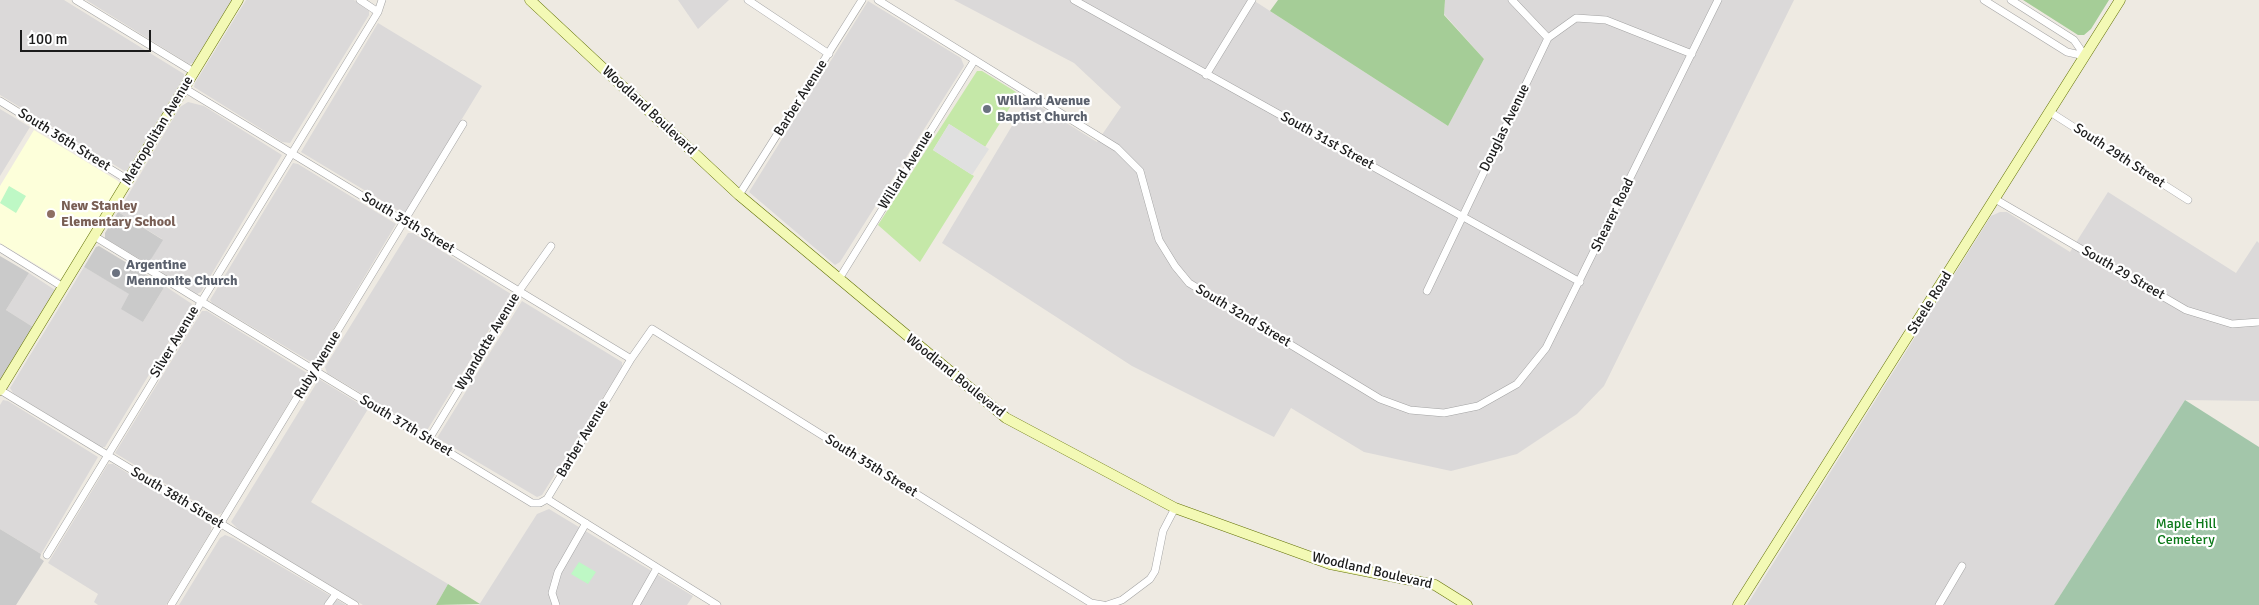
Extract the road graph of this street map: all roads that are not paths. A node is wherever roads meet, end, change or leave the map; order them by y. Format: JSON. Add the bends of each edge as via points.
{"nodes":[{"id":1,"x":76,"y":0,"type":"edge"},
{"id":2,"x":238,"y":0,"type":"edge"},
{"id":3,"x":360,"y":0,"type":"edge"},
{"id":4,"x":382,"y":0,"type":"edge"},
{"id":5,"x":530,"y":0,"type":"edge"},
{"id":6,"x":748,"y":0,"type":"edge"},
{"id":7,"x":862,"y":0,"type":"edge"},
{"id":8,"x":878,"y":0,"type":"edge"},
{"id":9,"x":1074,"y":0,"type":"edge"},
{"id":10,"x":1252,"y":0,"type":"edge"},
{"id":11,"x":1512,"y":0,"type":"edge"},
{"id":12,"x":1718,"y":0,"type":"edge"},
{"id":13,"x":1984,"y":0,"type":"edge"},
{"id":14,"x":2012,"y":0,"type":"edge"},
{"id":15,"x":2120,"y":0,"type":"edge"},
{"id":16,"x":378,"y":12,"type":"junction"},
{"id":17,"x":1548,"y":38,"type":"junction"},
{"id":18,"x":828,"y":54,"type":"junction"},
{"id":19,"x":1692,"y":54,"type":"junction"},
{"id":20,"x":2085,"y":56,"type":"junction"},
{"id":21,"x":974,"y":61,"type":"junction"},
{"id":22,"x":194,"y":72,"type":"junction"},
{"id":23,"x":1206,"y":75,"type":"junction"},
{"id":24,"x":184,"y":88,"type":"junction"},
{"id":25,"x":0,"y":101,"type":"edge"},
{"id":26,"x":2050,"y":112,"type":"junction"},
{"id":27,"x":463,"y":124,"type":"dead end"},
{"id":28,"x":290,"y":152,"type":"junction"},
{"id":29,"x":128,"y":180,"type":"junction"},
{"id":30,"x":739,"y":195,"type":"junction"},
{"id":31,"x":1995,"y":199,"type":"junction"},
{"id":32,"x":2188,"y":200,"type":"dead end"},
{"id":33,"x":1462,"y":217,"type":"junction"},
{"id":34,"x":405,"y":222,"type":"junction"},
{"id":35,"x":94,"y":236,"type":"junction"},
{"id":36,"x":551,"y":246,"type":"dead end"},
{"id":37,"x":0,"y":248,"type":"edge"},
{"id":38,"x":839,"y":279,"type":"junction"},
{"id":39,"x":1580,"y":282,"type":"junction"},
{"id":40,"x":63,"y":287,"type":"junction"},
{"id":41,"x":519,"y":291,"type":"junction"},
{"id":42,"x":1427,"y":292,"type":"dead end"},
{"id":43,"x":200,"y":301,"type":"junction"},
{"id":44,"x":2259,"y":322,"type":"edge"},
{"id":45,"x":652,"y":329,"type":"joint"},
{"id":46,"x":631,"y":359,"type":"junction"},
{"id":47,"x":315,"y":371,"type":"junction"},
{"id":48,"x":0,"y":390,"type":"edge"},
{"id":49,"x":1478,"y":406,"type":"joint"},
{"id":50,"x":429,"y":440,"type":"junction"},
{"id":51,"x":107,"y":455,"type":"junction"},
{"id":52,"x":547,"y":499,"type":"junction"},
{"id":53,"x":1175,"y":508,"type":"junction"},
{"id":54,"x":586,"y":523,"type":"junction"},
{"id":55,"x":222,"y":525,"type":"junction"},
{"id":56,"x":46,"y":555,"type":"dead end"},
{"id":57,"x":1962,"y":566,"type":"dead end"},
{"id":58,"x":657,"y":568,"type":"junction"},
{"id":59,"x":336,"y":594,"type":"junction"},
{"id":60,"x":171,"y":605,"type":"edge"},
{"id":61,"x":328,"y":605,"type":"edge"},
{"id":62,"x":355,"y":605,"type":"edge"},
{"id":63,"x":556,"y":605,"type":"edge"},
{"id":64,"x":636,"y":605,"type":"edge"},
{"id":65,"x":716,"y":605,"type":"edge"},
{"id":66,"x":1105,"y":605,"type":"edge"},
{"id":67,"x":1467,"y":605,"type":"edge"},
{"id":68,"x":1738,"y":605,"type":"edge"},
{"id":69,"x":1939,"y":605,"type":"edge"}],
"edges":[{"from":1,"to":22,"type":"street"},
{"from":2,"to":22,"type":"street","name":"Metropolitan Avenue"},
{"from":3,"to":16,"type":"street"},
{"from":4,"to":16,"type":"street","name":"Silver Avenue"},
{"from":5,"to":30,"type":"street","name":"Woodland Boulevard"},
{"from":6,"to":18,"type":"street"},
{"from":7,"to":18,"type":"street","name":"Barber Avenue"},
{"from":8,"to":21,"type":"street","name":"South 32nd Street"},
{"from":9,"to":23,"type":"street","name":"South 31st Street"},
{"from":10,"to":23,"type":"street"},
{"from":11,"to":17,"type":"street"},
{"from":12,"to":19,"type":"street","name":"Shearer Road"},
{"from":13,"to":20,"type":"street","via":[[2066,52]]},
{"from":14,"to":20,"type":"street","via":[[2074,40]]},
{"from":15,"to":20,"type":"street","name":"Steele Road"},
{"from":16,"to":28,"type":"street","name":"Silver Avenue"},
{"from":17,"to":19,"type":"street","via":[[1576,18],[1606,20]]},
{"from":17,"to":33,"type":"street","name":"Douglas Avenue"},
{"from":18,"to":30,"type":"street","name":"Barber Avenue"},
{"from":19,"to":39,"type":"street","name":"Shearer Road"},
{"from":20,"to":26,"type":"street","name":"Steele Road"},
{"from":21,"to":38,"type":"street","name":"Willard Avenue"},
{"from":21,"to":49,"type":"street","name":"South 32nd Street","via":[[1103,138],[1140,171],[1159,240],[1189,283],[1380,399],[1410,410],[1444,413]]},
{"from":22,"to":24,"type":"street","name":"Metropolitan Avenue"},
{"from":23,"to":33,"type":"street","name":"South 31st Street"},
{"from":24,"to":28,"type":"street","name":"South 35th Street"},
{"from":24,"to":29,"type":"street","name":"Metropolitan Avenue"},
{"from":25,"to":29,"type":"street","name":"South 36th Street"},
{"from":26,"to":31,"type":"street","name":"Steele Road"},
{"from":26,"to":32,"type":"street","name":"South 29th Street"},
{"from":27,"to":34,"type":"street","name":"Ruby Avenue"},
{"from":28,"to":34,"type":"street","name":"South 35th Street"},
{"from":28,"to":43,"type":"street","name":"Silver Avenue"},
{"from":29,"to":35,"type":"street","name":"Metropolitan Avenue"},
{"from":30,"to":38,"type":"street","name":"Woodland Boulevard"},
{"from":31,"to":44,"type":"street","name":"South 29 Street","via":[[2186,310],[2232,324]]},
{"from":31,"to":68,"type":"street","name":"Steele Road"},
{"from":33,"to":39,"type":"street","name":"South 31st Street"},
{"from":33,"to":42,"type":"street","name":"Douglas Avenue"},
{"from":34,"to":41,"type":"street","name":"South 35th Street"},
{"from":34,"to":47,"type":"street","name":"Ruby Avenue"},
{"from":35,"to":40,"type":"street","name":"Metropolitan Avenue"},
{"from":35,"to":43,"type":"street","name":"South 37th Street"},
{"from":36,"to":41,"type":"street","name":"Wyandotte Avenue"},
{"from":37,"to":40,"type":"street"},
{"from":38,"to":53,"type":"street","name":"Woodland Boulevard","via":[[1006,418]]},
{"from":39,"to":49,"type":"street","name":"Shearer Road","via":[[1546,348],[1516,384]]},
{"from":40,"to":48,"type":"street","name":"Metropolitan Avenue"},
{"from":41,"to":46,"type":"street","name":"South 35th Street"},
{"from":41,"to":50,"type":"street","name":"Wyandotte Avenue"},
{"from":43,"to":47,"type":"street","name":"South 37th Street"},
{"from":43,"to":51,"type":"street","name":"Silver Avenue"},
{"from":45,"to":46,"type":"street","name":"Barber Avenue"},
{"from":45,"to":66,"type":"street","name":"South 35th Street","via":[[1091,603]]},
{"from":46,"to":52,"type":"street","name":"Barber Avenue"},
{"from":47,"to":50,"type":"street","name":"South 37th Street"},
{"from":47,"to":55,"type":"street","name":"Ruby Avenue"},
{"from":48,"to":51,"type":"street","name":"South 38th Street"},
{"from":50,"to":52,"type":"street","name":"South 37th Street","via":[[532,503]]},
{"from":51,"to":55,"type":"street","name":"South 38th Street"},
{"from":51,"to":56,"type":"street","name":"Silver Avenue"},
{"from":52,"to":54,"type":"street","name":"South 37th Street"},
{"from":53,"to":66,"type":"street","via":[[1163,531],[1155,571],[1150,579],[1122,600]]},
{"from":53,"to":67,"type":"street","name":"Woodland Boulevard","via":[[1330,564],[1435,585]]},
{"from":54,"to":58,"type":"street","name":"South 37th Street"},
{"from":54,"to":63,"type":"street","via":[[558,572],[552,593]]},
{"from":55,"to":59,"type":"street","name":"South 38th Street"},
{"from":55,"to":60,"type":"street","name":"Ruby Avenue"},
{"from":57,"to":69,"type":"street"},
{"from":58,"to":64,"type":"street"},
{"from":58,"to":65,"type":"street","name":"South 37th Street"},
{"from":59,"to":61,"type":"street"},
{"from":59,"to":62,"type":"street","name":"South 38th Street"}]}
